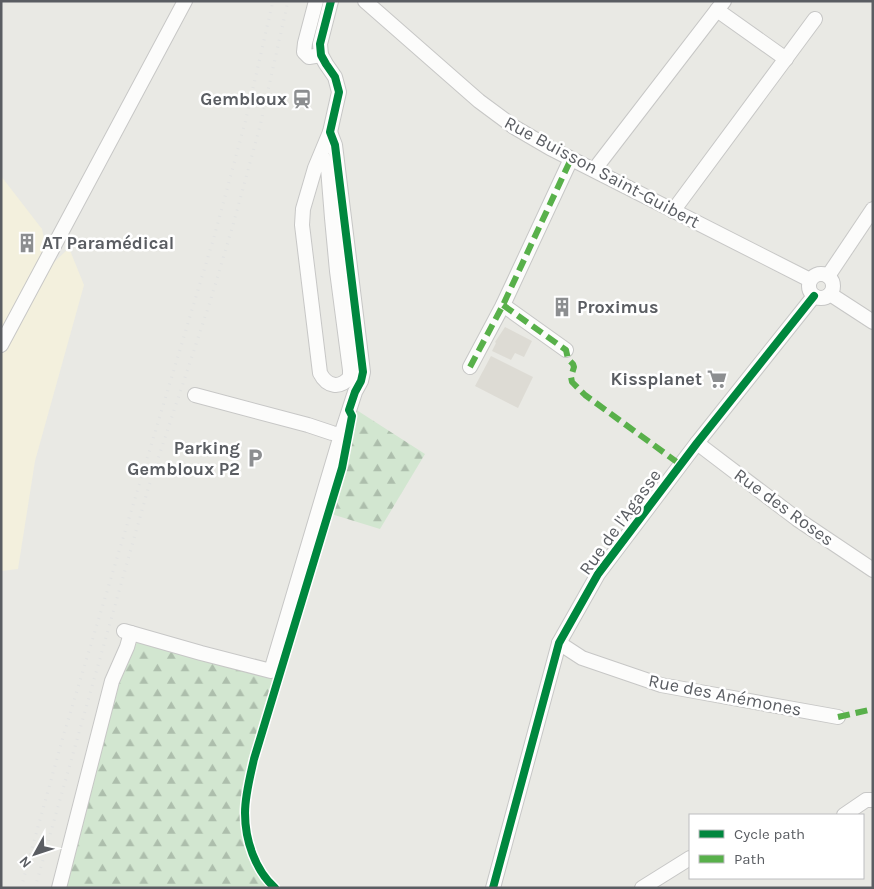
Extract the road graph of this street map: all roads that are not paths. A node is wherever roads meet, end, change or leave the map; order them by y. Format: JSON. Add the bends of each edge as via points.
{"nodes":[{"id":1,"x":185,"y":1,"type":"edge"},
{"id":2,"x":316,"y":1,"type":"edge"},
{"id":3,"x":331,"y":1,"type":"edge"},
{"id":4,"x":365,"y":1,"type":"edge"},
{"id":5,"x":720,"y":6,"type":"edge"},
{"id":6,"x":815,"y":19,"type":"dead end"},
{"id":7,"x":321,"y":55,"type":"junction"},
{"id":8,"x":786,"y":59,"type":"junction"},
{"id":9,"x":330,"y":132,"type":"junction"},
{"id":10,"x":321,"y":154,"type":"junction"},
{"id":11,"x":571,"y":159,"type":"junction"},
{"id":12,"x":594,"y":170,"type":"junction"},
{"id":13,"x":873,"y":209,"type":"edge"},
{"id":14,"x":673,"y":211,"type":"junction"},
{"id":15,"x":828,"y":276,"type":"junction"},
{"id":16,"x":810,"y":280,"type":"junction"},
{"id":17,"x":830,"y":294,"type":"junction"},
{"id":18,"x":814,"y":296,"type":"junction"},
{"id":19,"x":503,"y":305,"type":"junction"},
{"id":20,"x":873,"y":322,"type":"edge"},
{"id":21,"x":1,"y":345,"type":"edge"},
{"id":22,"x":566,"y":350,"type":"dead end"},
{"id":23,"x":470,"y":367,"type":"dead end"},
{"id":24,"x":195,"y":395,"type":"dead end"},
{"id":25,"x":342,"y":434,"type":"junction"},
{"id":26,"x":697,"y":443,"type":"junction"},
{"id":27,"x":873,"y":570,"type":"edge"},
{"id":28,"x":559,"y":643,"type":"junction"},
{"id":29,"x":838,"y":717,"type":"dead end"},
{"id":30,"x":873,"y":800,"type":"edge"},
{"id":31,"x":845,"y":814,"type":"edge"},
{"id":32,"x":689,"y":859,"type":"edge"},
{"id":33,"x":59,"y":888,"type":"edge"},
{"id":34,"x":493,"y":888,"type":"edge"},
{"id":35,"x":642,"y":888,"type":"edge"}],
"edges":[{"from":1,"to":21,"type":"street"},
{"from":2,"to":7,"type":"street","via":[[304,52],[309,57]]},
{"from":3,"to":7,"type":"street","via":[[320,44]]},
{"from":4,"to":11,"type":"street","name":"Rue Buisson Saint-Guibert","via":[[496,115]]},
{"from":5,"to":8,"type":"street"},
{"from":5,"to":12,"type":"street"},
{"from":6,"to":8,"type":"street"},
{"from":7,"to":9,"type":"street","via":[[335,77],[339,92]]},
{"from":8,"to":14,"type":"street"},
{"from":9,"to":10,"type":"street"},
{"from":9,"to":25,"type":"street","via":[[335,145],[363,372]]},
{"from":10,"to":10,"type":"street","via":[[328,168],[350,370],[346,382],[334,385],[323,379],[320,373],[302,225]]},
{"from":11,"to":12,"type":"street","name":"Rue Buisson Saint-Guibert"},
{"from":11,"to":19,"type":"street"},
{"from":12,"to":14,"type":"street","name":"Rue Buisson Saint-Guibert"},
{"from":13,"to":15,"type":"street"},
{"from":14,"to":16,"type":"street","name":"Rue Buisson Saint-Guibert"},
{"from":15,"to":16,"type":"street","via":[[820,273]]},
{"from":15,"to":17,"type":"street","via":[[833,286]]},
{"from":16,"to":18,"type":"street","via":[[808,287]]},
{"from":17,"to":18,"type":"street","via":[[821,298]]},
{"from":17,"to":20,"type":"street"},
{"from":18,"to":26,"type":"street","name":"Rue de l'Agasse"},
{"from":19,"to":22,"type":"street"},
{"from":19,"to":23,"type":"street"},
{"from":24,"to":25,"type":"street"},
{"from":25,"to":33,"type":"street","via":[[271,671],[128,632],[127,647],[112,682]]},
{"from":26,"to":27,"type":"street","name":"Rue des Roses","via":[[798,519]]},
{"from":26,"to":28,"type":"street","name":"Rue de l'Agasse","via":[[598,574]]},
{"from":28,"to":29,"type":"street","name":"Rue des Anémones","via":[[582,658],[660,685]]},
{"from":28,"to":34,"type":"street","name":"Rue de l'Agasse"},
{"from":30,"to":31,"type":"street","via":[[866,800]]},
{"from":32,"to":35,"type":"street"}]}
